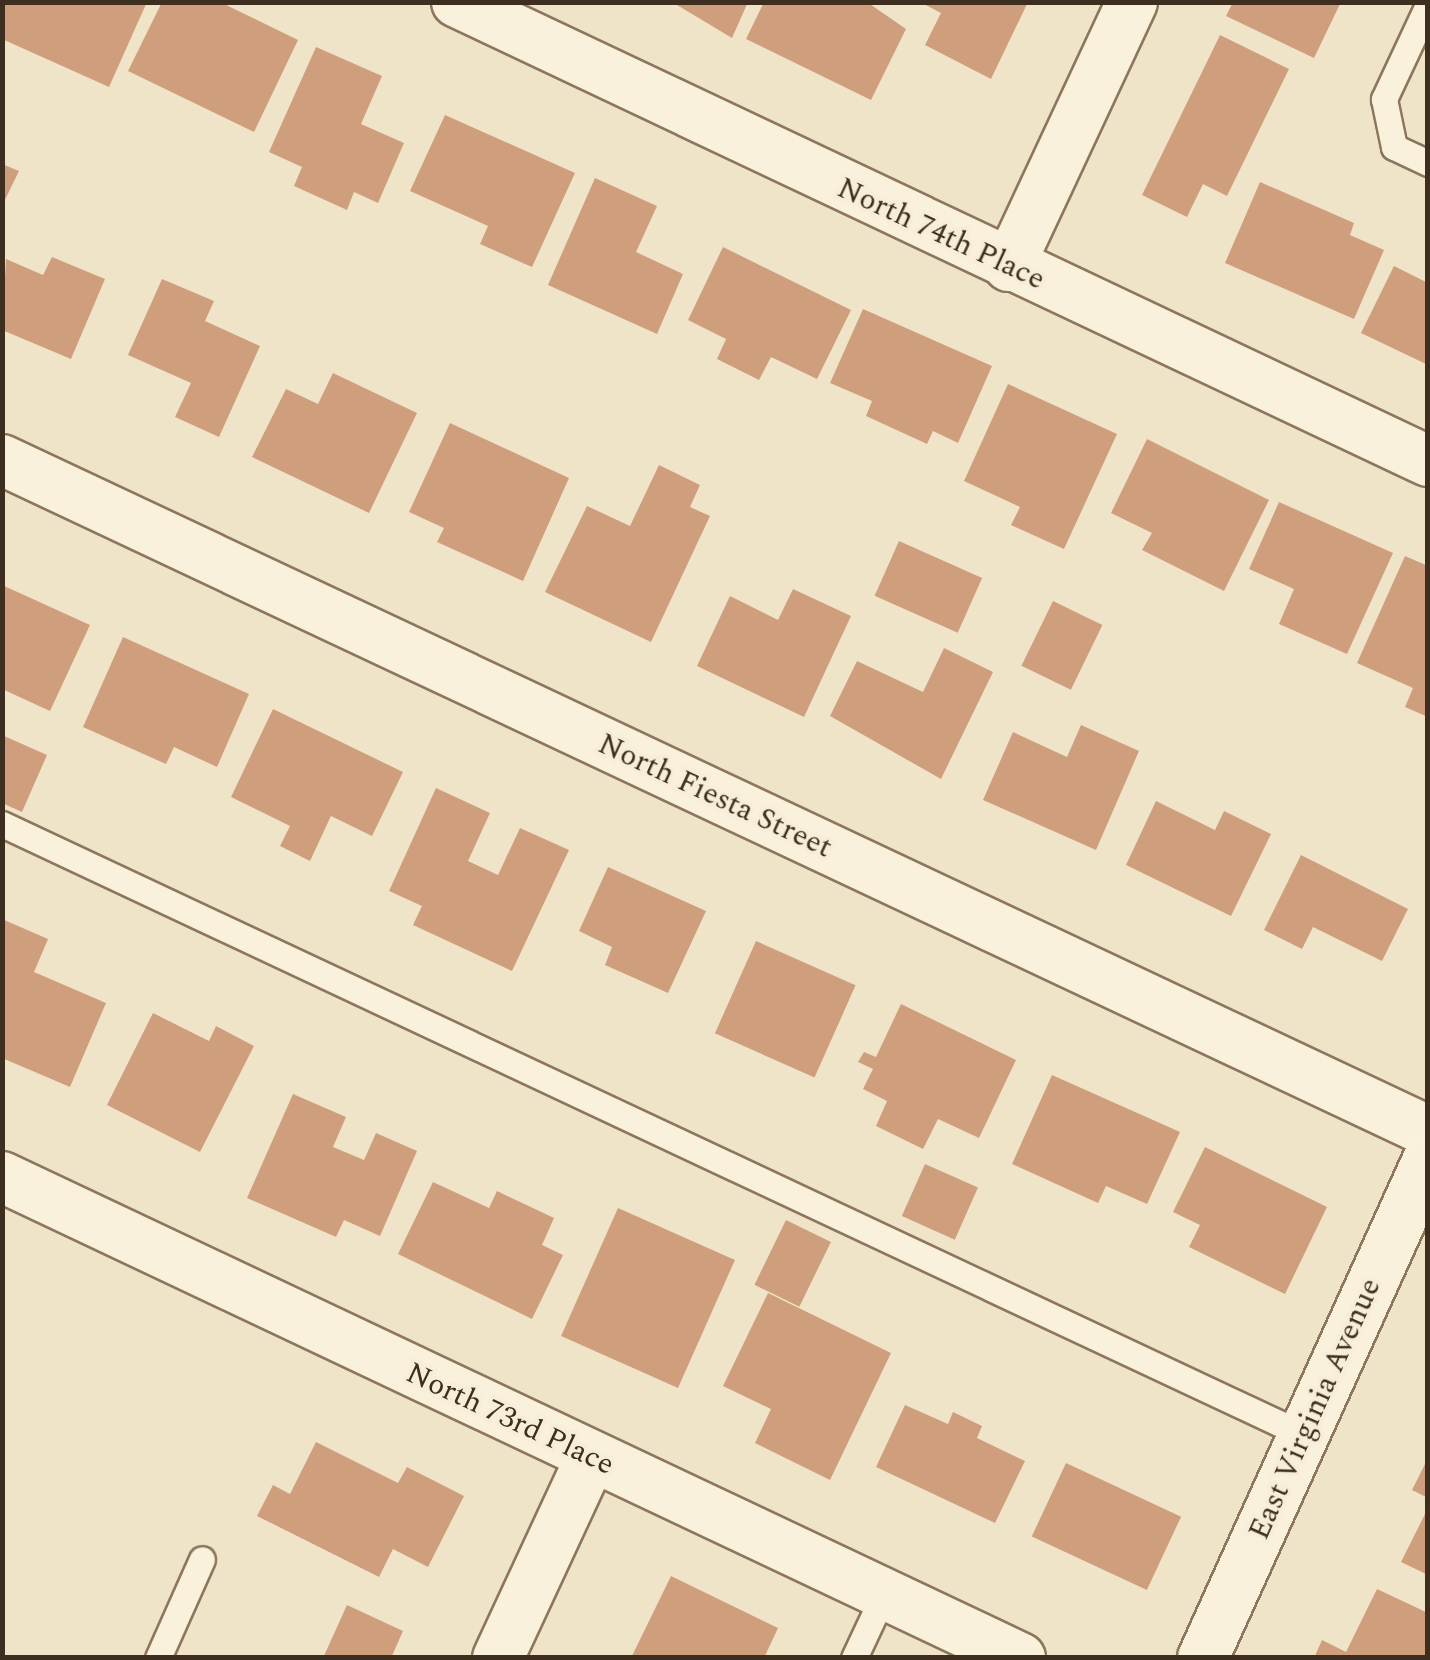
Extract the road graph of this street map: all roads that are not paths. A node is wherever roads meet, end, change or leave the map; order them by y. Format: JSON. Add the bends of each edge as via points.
{"nodes":[{"id":1,"x":457,"y":2,"type":"edge"},
{"id":2,"x":1132,"y":2,"type":"edge"},
{"id":3,"x":1428,"y":5,"type":"edge"},
{"id":4,"x":532,"y":19,"type":"edge"},
{"id":5,"x":1428,"y":163,"type":"edge"},
{"id":6,"x":1009,"y":266,"type":"junction"},
{"id":7,"x":2,"y":460,"type":"edge"},
{"id":8,"x":1428,"y":461,"type":"edge"},
{"id":9,"x":2,"y":824,"type":"edge"},
{"id":10,"x":1428,"y":1131,"type":"edge"},
{"id":11,"x":1428,"y":1160,"type":"edge"},
{"id":12,"x":2,"y":1178,"type":"edge"},
{"id":13,"x":1304,"y":1435,"type":"junction"},
{"id":14,"x":591,"y":1458,"type":"junction"},
{"id":15,"x":202,"y":1558,"type":"dead end"},
{"id":16,"x":884,"y":1594,"type":"junction"},
{"id":17,"x":158,"y":1658,"type":"edge"},
{"id":18,"x":498,"y":1658,"type":"edge"},
{"id":19,"x":854,"y":1658,"type":"edge"},
{"id":20,"x":1020,"y":1658,"type":"edge"},
{"id":21,"x":1203,"y":1658,"type":"edge"}],
"edges":[{"from":1,"to":4,"type":"street","name":"North 74th Place"},
{"from":2,"to":6,"type":"street"},
{"from":3,"to":5,"type":"lane","via":[[1384,99],[1394,147]]},
{"from":4,"to":6,"type":"street","name":"North 74th Place"},
{"from":6,"to":8,"type":"street","name":"North 74th Place"},
{"from":7,"to":10,"type":"street","name":"North Fiesta Street"},
{"from":9,"to":13,"type":"lane"},
{"from":11,"to":13,"type":"street","name":"East Virginia Avenue"},
{"from":12,"to":14,"type":"street","name":"North 73rd Place"},
{"from":13,"to":21,"type":"street","name":"East Virginia Avenue"},
{"from":14,"to":16,"type":"street","name":"North 73rd Place"},
{"from":14,"to":18,"type":"street"},
{"from":15,"to":17,"type":"lane"},
{"from":16,"to":19,"type":"lane"},
{"from":16,"to":20,"type":"street","name":"North 73rd Place"}]}
